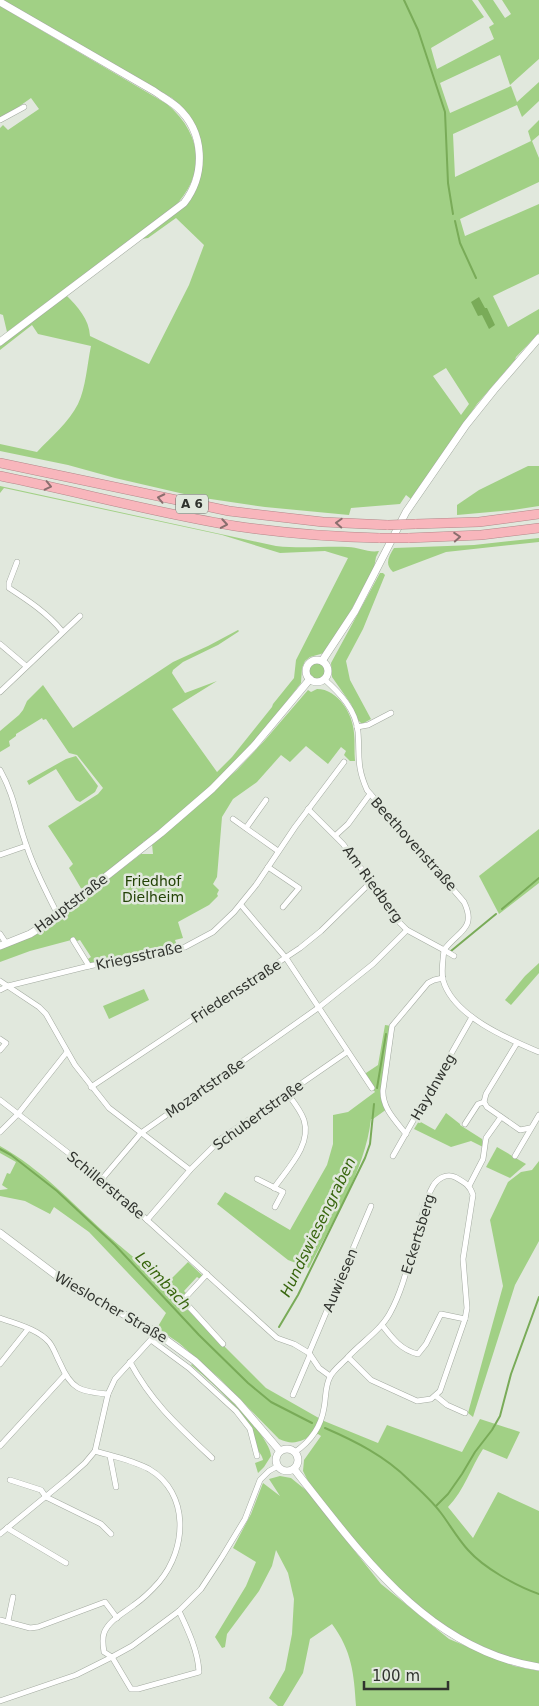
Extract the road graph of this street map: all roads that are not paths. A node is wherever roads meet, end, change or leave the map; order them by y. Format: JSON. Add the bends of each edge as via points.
{"nodes":[{"id":1,"x":0,"y":2,"type":"edge"},
{"id":2,"x":24,"y":107,"type":"dead end"},
{"id":3,"x":0,"y":120,"type":"edge"},
{"id":4,"x":539,"y":338,"type":"edge"},
{"id":5,"x":0,"y":342,"type":"edge"},
{"id":6,"x":0,"y":463,"type":"edge"},
{"id":7,"x":0,"y":476,"type":"edge"},
{"id":8,"x":539,"y":514,"type":"edge"},
{"id":9,"x":539,"y":528,"type":"edge"},
{"id":10,"x":17,"y":562,"type":"dead end"},
{"id":11,"x":80,"y":616,"type":"dead end"},
{"id":12,"x":62,"y":631,"type":"junction"},
{"id":13,"x":0,"y":644,"type":"edge"},
{"id":14,"x":322,"y":661,"type":"junction"},
{"id":15,"x":26,"y":666,"type":"junction"},
{"id":16,"x":324,"y":679,"type":"junction"},
{"id":17,"x":310,"y":680,"type":"junction"},
{"id":18,"x":0,"y":692,"type":"edge"},
{"id":19,"x":391,"y":713,"type":"dead end"},
{"id":20,"x":357,"y":727,"type":"junction"},
{"id":21,"x":344,"y":762,"type":"dead end"},
{"id":22,"x":0,"y":770,"type":"edge"},
{"id":23,"x":370,"y":794,"type":"junction"},
{"id":24,"x":266,"y":800,"type":"dead end"},
{"id":25,"x":308,"y":809,"type":"junction"},
{"id":26,"x":233,"y":819,"type":"dead end"},
{"id":27,"x":246,"y":828,"type":"junction"},
{"id":28,"x":336,"y":835,"type":"junction"},
{"id":29,"x":26,"y":846,"type":"junction"},
{"id":30,"x":278,"y":852,"type":"junction"},
{"id":31,"x":0,"y":856,"type":"edge"},
{"id":32,"x":268,"y":867,"type":"junction"},
{"id":33,"x":371,"y":882,"type":"junction"},
{"id":34,"x":241,"y":905,"type":"junction"},
{"id":35,"x":283,"y":907,"type":"dead end"},
{"id":36,"x":58,"y":915,"type":"junction"},
{"id":37,"x":407,"y":930,"type":"junction"},
{"id":38,"x":0,"y":934,"type":"edge"},
{"id":39,"x":73,"y":940,"type":"dead end"},
{"id":40,"x":3,"y":944,"type":"edge"},
{"id":41,"x":444,"y":950,"type":"junction"},
{"id":42,"x":454,"y":956,"type":"dead end"},
{"id":43,"x":286,"y":958,"type":"junction"},
{"id":44,"x":89,"y":966,"type":"junction"},
{"id":45,"x":443,"y":978,"type":"junction"},
{"id":46,"x":0,"y":981,"type":"edge"},
{"id":47,"x":8,"y":986,"type":"junction"},
{"id":48,"x":0,"y":990,"type":"edge"},
{"id":49,"x":318,"y":1008,"type":"junction"},
{"id":50,"x":472,"y":1017,"type":"junction"},
{"id":51,"x":0,"y":1038,"type":"edge"},
{"id":52,"x":517,"y":1043,"type":"junction"},
{"id":53,"x":0,"y":1050,"type":"edge"},
{"id":54,"x":66,"y":1052,"type":"junction"},
{"id":55,"x":348,"y":1052,"type":"junction"},
{"id":56,"x":539,"y":1052,"type":"edge"},
{"id":57,"x":91,"y":1087,"type":"junction"},
{"id":58,"x":372,"y":1088,"type":"dead end"},
{"id":59,"x":287,"y":1093,"type":"junction"},
{"id":60,"x":0,"y":1100,"type":"edge"},
{"id":61,"x":484,"y":1102,"type":"junction"},
{"id":62,"x":18,"y":1114,"type":"junction"},
{"id":63,"x":539,"y":1115,"type":"edge"},
{"id":64,"x":500,"y":1117,"type":"junction"},
{"id":65,"x":465,"y":1124,"type":"dead end"},
{"id":66,"x":530,"y":1128,"type":"junction"},
{"id":67,"x":0,"y":1132,"type":"edge"},
{"id":68,"x":141,"y":1133,"type":"junction"},
{"id":69,"x":406,"y":1134,"type":"junction"},
{"id":70,"x":393,"y":1156,"type":"dead end"},
{"id":71,"x":515,"y":1156,"type":"dead end"},
{"id":72,"x":190,"y":1170,"type":"junction"},
{"id":73,"x":102,"y":1179,"type":"junction"},
{"id":74,"x":257,"y":1179,"type":"dead end"},
{"id":75,"x":469,"y":1186,"type":"junction"},
{"id":76,"x":274,"y":1188,"type":"junction"},
{"id":77,"x":276,"y":1206,"type":"dead end"},
{"id":78,"x":372,"y":1206,"type":"dead end"},
{"id":79,"x":147,"y":1220,"type":"junction"},
{"id":80,"x":0,"y":1233,"type":"edge"},
{"id":81,"x":207,"y":1274,"type":"junction"},
{"id":82,"x":0,"y":1318,"type":"edge"},
{"id":83,"x":465,"y":1319,"type":"junction"},
{"id":84,"x":382,"y":1325,"type":"junction"},
{"id":85,"x":28,"y":1329,"type":"junction"},
{"id":86,"x":157,"y":1333,"type":"junction"},
{"id":87,"x":151,"y":1340,"type":"junction"},
{"id":88,"x":222,"y":1344,"type":"dead end"},
{"id":89,"x":309,"y":1354,"type":"junction"},
{"id":90,"x":348,"y":1357,"type":"junction"},
{"id":91,"x":130,"y":1362,"type":"junction"},
{"id":92,"x":0,"y":1364,"type":"edge"},
{"id":93,"x":65,"y":1375,"type":"junction"},
{"id":94,"x":330,"y":1376,"type":"junction"},
{"id":95,"x":108,"y":1394,"type":"junction"},
{"id":96,"x":293,"y":1395,"type":"dead end"},
{"id":97,"x":436,"y":1396,"type":"junction"},
{"id":98,"x":465,"y":1413,"type":"dead end"},
{"id":99,"x":0,"y":1446,"type":"edge"},
{"id":100,"x":95,"y":1451,"type":"junction"},
{"id":101,"x":280,"y":1451,"type":"junction"},
{"id":102,"x":295,"y":1452,"type":"junction"},
{"id":103,"x":110,"y":1456,"type":"junction"},
{"id":104,"x":257,"y":1456,"type":"dead end"},
{"id":105,"x":212,"y":1458,"type":"dead end"},
{"id":106,"x":278,"y":1466,"type":"junction"},
{"id":107,"x":294,"y":1468,"type":"junction"},
{"id":108,"x":10,"y":1480,"type":"dead end"},
{"id":109,"x":116,"y":1487,"type":"dead end"},
{"id":110,"x":46,"y":1497,"type":"junction"},
{"id":111,"x":7,"y":1528,"type":"junction"},
{"id":112,"x":0,"y":1534,"type":"edge"},
{"id":113,"x":111,"y":1534,"type":"dead end"},
{"id":114,"x":66,"y":1563,"type":"dead end"},
{"id":115,"x":13,"y":1597,"type":"dead end"},
{"id":116,"x":179,"y":1611,"type":"junction"},
{"id":117,"x":117,"y":1618,"type":"junction"},
{"id":118,"x":0,"y":1620,"type":"edge"},
{"id":119,"x":8,"y":1621,"type":"junction"},
{"id":120,"x":112,"y":1657,"type":"junction"},
{"id":121,"x":539,"y":1667,"type":"edge"},
{"id":122,"x":0,"y":1701,"type":"edge"}],
"edges":[{"from":1,"to":5,"type":"street","via":[[177,107],[191,126],[200,160],[196,183],[184,203]]},
{"from":2,"to":3,"type":"street"},
{"from":4,"to":14,"type":"street","via":[[466,425],[411,505],[354,611]]},
{"from":8,"to":6,"type":"highway","number":"A 6","one_way":true,"bridge":true,"via":[[479,522],[388,525],[323,522],[229,511]]},
{"from":7,"to":9,"type":"highway","number":"A 6","one_way":true,"bridge":true,"via":[[235,526],[322,536],[408,538],[481,535]]},
{"from":10,"to":12,"type":"street","via":[[9,588],[51,618]]},
{"from":11,"to":12,"type":"street"},
{"from":12,"to":15,"type":"street"},
{"from":13,"to":15,"type":"street"},
{"from":14,"to":16,"type":"street","via":[[328,670]]},
{"from":14,"to":17,"type":"street","via":[[312,661],[306,666]]},
{"from":15,"to":18,"type":"street"},
{"from":16,"to":17,"type":"street","via":[[319,682]]},
{"from":16,"to":20,"type":"street","name":"Beethovenstraße","via":[[347,704]]},
{"from":17,"to":36,"type":"street","name":"Hauptstraße","via":[[230,772],[161,834]]},
{"from":19,"to":20,"type":"street"},
{"from":20,"to":23,"type":"street","name":"Beethovenstraße","via":[[359,769]]},
{"from":21,"to":25,"type":"street","name":"Kriegsstraße"},
{"from":22,"to":29,"type":"street","via":[[16,805]]},
{"from":23,"to":28,"type":"street"},
{"from":23,"to":41,"type":"street","name":"Beethovenstraße","via":[[458,894],[468,910],[467,926]]},
{"from":24,"to":27,"type":"street"},
{"from":25,"to":28,"type":"street","name":"Am Riedberg"},
{"from":25,"to":30,"type":"street","name":"Kriegsstraße"},
{"from":26,"to":27,"type":"street"},
{"from":27,"to":30,"type":"street"},
{"from":28,"to":33,"type":"street","name":"Am Riedberg"},
{"from":29,"to":31,"type":"street"},
{"from":29,"to":36,"type":"street"},
{"from":30,"to":32,"type":"street","name":"Kriegsstraße"},
{"from":32,"to":34,"type":"street","name":"Kriegsstraße"},
{"from":32,"to":35,"type":"street","via":[[299,888]]},
{"from":33,"to":37,"type":"street","name":"Am Riedberg","via":[[392,915]]},
{"from":33,"to":43,"type":"street","name":"Friedensstraße","via":[[321,931]]},
{"from":34,"to":43,"type":"street"},
{"from":34,"to":44,"type":"street","name":"Kriegsstraße","via":[[213,932],[185,946]]},
{"from":36,"to":40,"type":"street","name":"Hauptstraße","via":[[30,934]]},
{"from":37,"to":41,"type":"street","name":"Am Riedberg"},
{"from":37,"to":49,"type":"street","name":"Mozartstraße","via":[[373,964]]},
{"from":38,"to":40,"type":"street"},
{"from":39,"to":44,"type":"street"},
{"from":41,"to":42,"type":"street","name":"Am Riedberg"},
{"from":41,"to":45,"type":"street"},
{"from":43,"to":49,"type":"street"},
{"from":43,"to":57,"type":"street","name":"Friedensstraße"},
{"from":44,"to":47,"type":"street","name":"Kriegsstraße"},
{"from":45,"to":50,"type":"street","via":[[453,999]]},
{"from":45,"to":69,"type":"street","via":[[428,984],[392,1026],[383,1100]]},
{"from":46,"to":47,"type":"street"},
{"from":47,"to":48,"type":"street","name":"Kriegsstraße"},
{"from":47,"to":54,"type":"street","via":[[46,1014]]},
{"from":49,"to":55,"type":"street"},
{"from":49,"to":68,"type":"street","name":"Mozartstraße"},
{"from":50,"to":52,"type":"street"},
{"from":50,"to":69,"type":"street","name":"Haydnweg"},
{"from":51,"to":53,"type":"street","via":[[6,1043]]},
{"from":52,"to":56,"type":"street"},
{"from":52,"to":61,"type":"street"},
{"from":54,"to":57,"type":"street"},
{"from":54,"to":62,"type":"street"},
{"from":55,"to":58,"type":"street"},
{"from":55,"to":59,"type":"street","name":"Schubertstraße"},
{"from":57,"to":68,"type":"street","via":[[108,1108]]},
{"from":59,"to":72,"type":"street","name":"Schubertstraße","via":[[226,1135]]},
{"from":59,"to":76,"type":"street","via":[[303,1118],[306,1134],[298,1154]]},
{"from":60,"to":62,"type":"street","name":"Schillerstraße"},
{"from":61,"to":64,"type":"street"},
{"from":61,"to":65,"type":"street","via":[[478,1104]]},
{"from":62,"to":67,"type":"street"},
{"from":62,"to":73,"type":"street","name":"Schillerstraße"},
{"from":63,"to":66,"type":"street"},
{"from":64,"to":66,"type":"street","via":[[520,1130]]},
{"from":64,"to":75,"type":"street","via":[[486,1138],[483,1159]]},
{"from":66,"to":71,"type":"street"},
{"from":68,"to":72,"type":"street"},
{"from":68,"to":73,"type":"street","name":"Mozartstraße"},
{"from":69,"to":70,"type":"street","name":"Haydnweg"},
{"from":72,"to":79,"type":"street","name":"Schubertstraße"},
{"from":73,"to":79,"type":"street","name":"Schillerstraße"},
{"from":74,"to":76,"type":"street"},
{"from":75,"to":83,"type":"street","via":[[473,1202],[463,1259]]},
{"from":75,"to":84,"type":"street","name":"Eckertsberg","via":[[452,1176],[441,1177],[433,1186],[403,1282]]},
{"from":76,"to":77,"type":"street","via":[[283,1192]]},
{"from":78,"to":89,"type":"street","name":"Auwiesen"},
{"from":79,"to":81,"type":"street","name":"Schillerstraße"},
{"from":80,"to":86,"type":"street","name":"Wieslocher Straße","via":[[64,1282]]},
{"from":81,"to":88,"type":"street","via":[[183,1300]]},
{"from":81,"to":89,"type":"street","name":"Schillerstraße","via":[[278,1338]]},
{"from":82,"to":85,"type":"street"},
{"from":83,"to":84,"type":"street","via":[[441,1314],[418,1354],[398,1345]]},
{"from":83,"to":97,"type":"street","via":[[444,1383]]},
{"from":84,"to":90,"type":"street","name":"Eckertsberg"},
{"from":85,"to":92,"type":"street"},
{"from":85,"to":93,"type":"street","via":[[48,1341]]},
{"from":86,"to":87,"type":"street"},
{"from":86,"to":101,"type":"street","name":"Wieslocher Straße","via":[[218,1381]]},
{"from":87,"to":91,"type":"street"},
{"from":87,"to":104,"type":"street","via":[[189,1368],[236,1411],[250,1429]]},
{"from":89,"to":94,"type":"street","name":"Schillerstraße"},
{"from":89,"to":96,"type":"street","name":"Auwiesen"},
{"from":90,"to":94,"type":"street","name":"Eckertsberg"},
{"from":90,"to":97,"type":"street","via":[[378,1385],[417,1401]]},
{"from":91,"to":95,"type":"street","via":[[115,1379]]},
{"from":91,"to":105,"type":"street","via":[[164,1412]]},
{"from":93,"to":95,"type":"street","via":[[78,1389]]},
{"from":93,"to":99,"type":"street"},
{"from":94,"to":102,"type":"street","via":[[318,1429],[307,1444]]},
{"from":95,"to":100,"type":"street"},
{"from":97,"to":98,"type":"street"},
{"from":100,"to":103,"type":"street"},
{"from":100,"to":110,"type":"street"},
{"from":101,"to":102,"type":"street"},
{"from":101,"to":106,"type":"street"},
{"from":102,"to":107,"type":"street","via":[[298,1459]]},
{"from":103,"to":109,"type":"street"},
{"from":103,"to":117,"type":"street","via":[[140,1465],[162,1479],[176,1501],[181,1525],[177,1548],[161,1580]]},
{"from":106,"to":107,"type":"street","via":[[283,1470]]},
{"from":106,"to":116,"type":"street","via":[[260,1480],[245,1519],[230,1544],[201,1589]]},
{"from":107,"to":121,"type":"street","via":[[387,1582],[430,1620],[475,1647],[517,1664]]},
{"from":108,"to":110,"type":"street","via":[[41,1490]]},
{"from":110,"to":111,"type":"street"},
{"from":110,"to":113,"type":"street","via":[[101,1524]]},
{"from":111,"to":112,"type":"street"},
{"from":111,"to":114,"type":"street"},
{"from":115,"to":119,"type":"street"},
{"from":116,"to":120,"type":"street"},
{"from":116,"to":120,"type":"street","via":[[194,1648],[199,1672],[134,1690],[128,1686]]},
{"from":117,"to":119,"type":"street","via":[[105,1602],[38,1627],[30,1628]]},
{"from":117,"to":120,"type":"street","via":[[103,1635],[104,1652]]},
{"from":118,"to":119,"type":"street"},
{"from":120,"to":122,"type":"street","via":[[76,1675]]}]}
